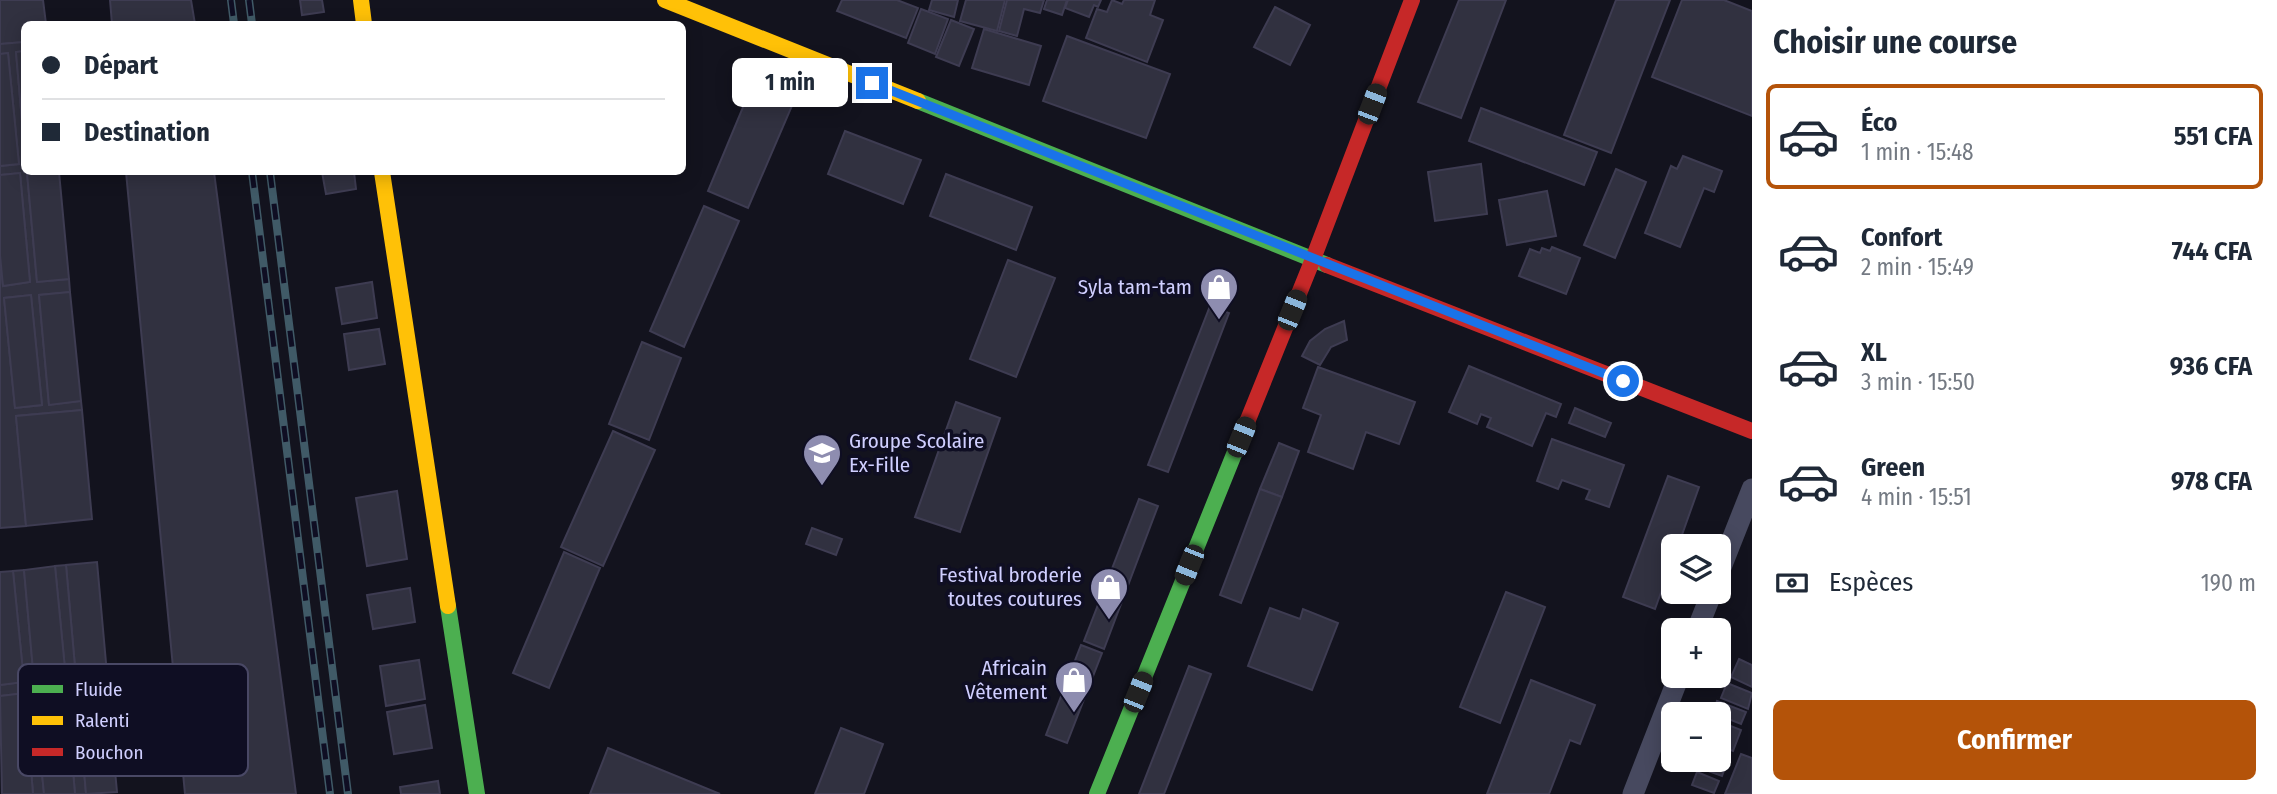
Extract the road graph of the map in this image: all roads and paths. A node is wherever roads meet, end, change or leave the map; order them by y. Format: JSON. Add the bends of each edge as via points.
{"nodes":[{"id":1,"x":361,"y":0,"type":"edge"},
{"id":2,"x":665,"y":0,"type":"edge"},
{"id":3,"x":1412,"y":0,"type":"edge"},
{"id":4,"x":364,"y":21,"type":"edge"},
{"id":5,"x":383,"y":175,"type":"edge"},
{"id":6,"x":1313,"y":259,"type":"junction"},
{"id":7,"x":1752,"y":431,"type":"edge"},
{"id":8,"x":1752,"y":489,"type":"edge"},
{"id":9,"x":1731,"y":542,"type":"edge"},
{"id":10,"x":1674,"y":688,"type":"edge"},
{"id":11,"x":477,"y":794,"type":"edge"},
{"id":12,"x":1097,"y":794,"type":"edge"},
{"id":13,"x":1633,"y":794,"type":"edge"}],
"edges":[{"from":1,"to":4,"type":"street"},
{"from":2,"to":6,"type":"street"},
{"from":3,"to":6,"type":"street"},
{"from":5,"to":11,"type":"street"},
{"from":6,"to":7,"type":"street"},
{"from":6,"to":12,"type":"street"},
{"from":8,"to":9,"type":"street"},
{"from":10,"to":13,"type":"street"}]}
